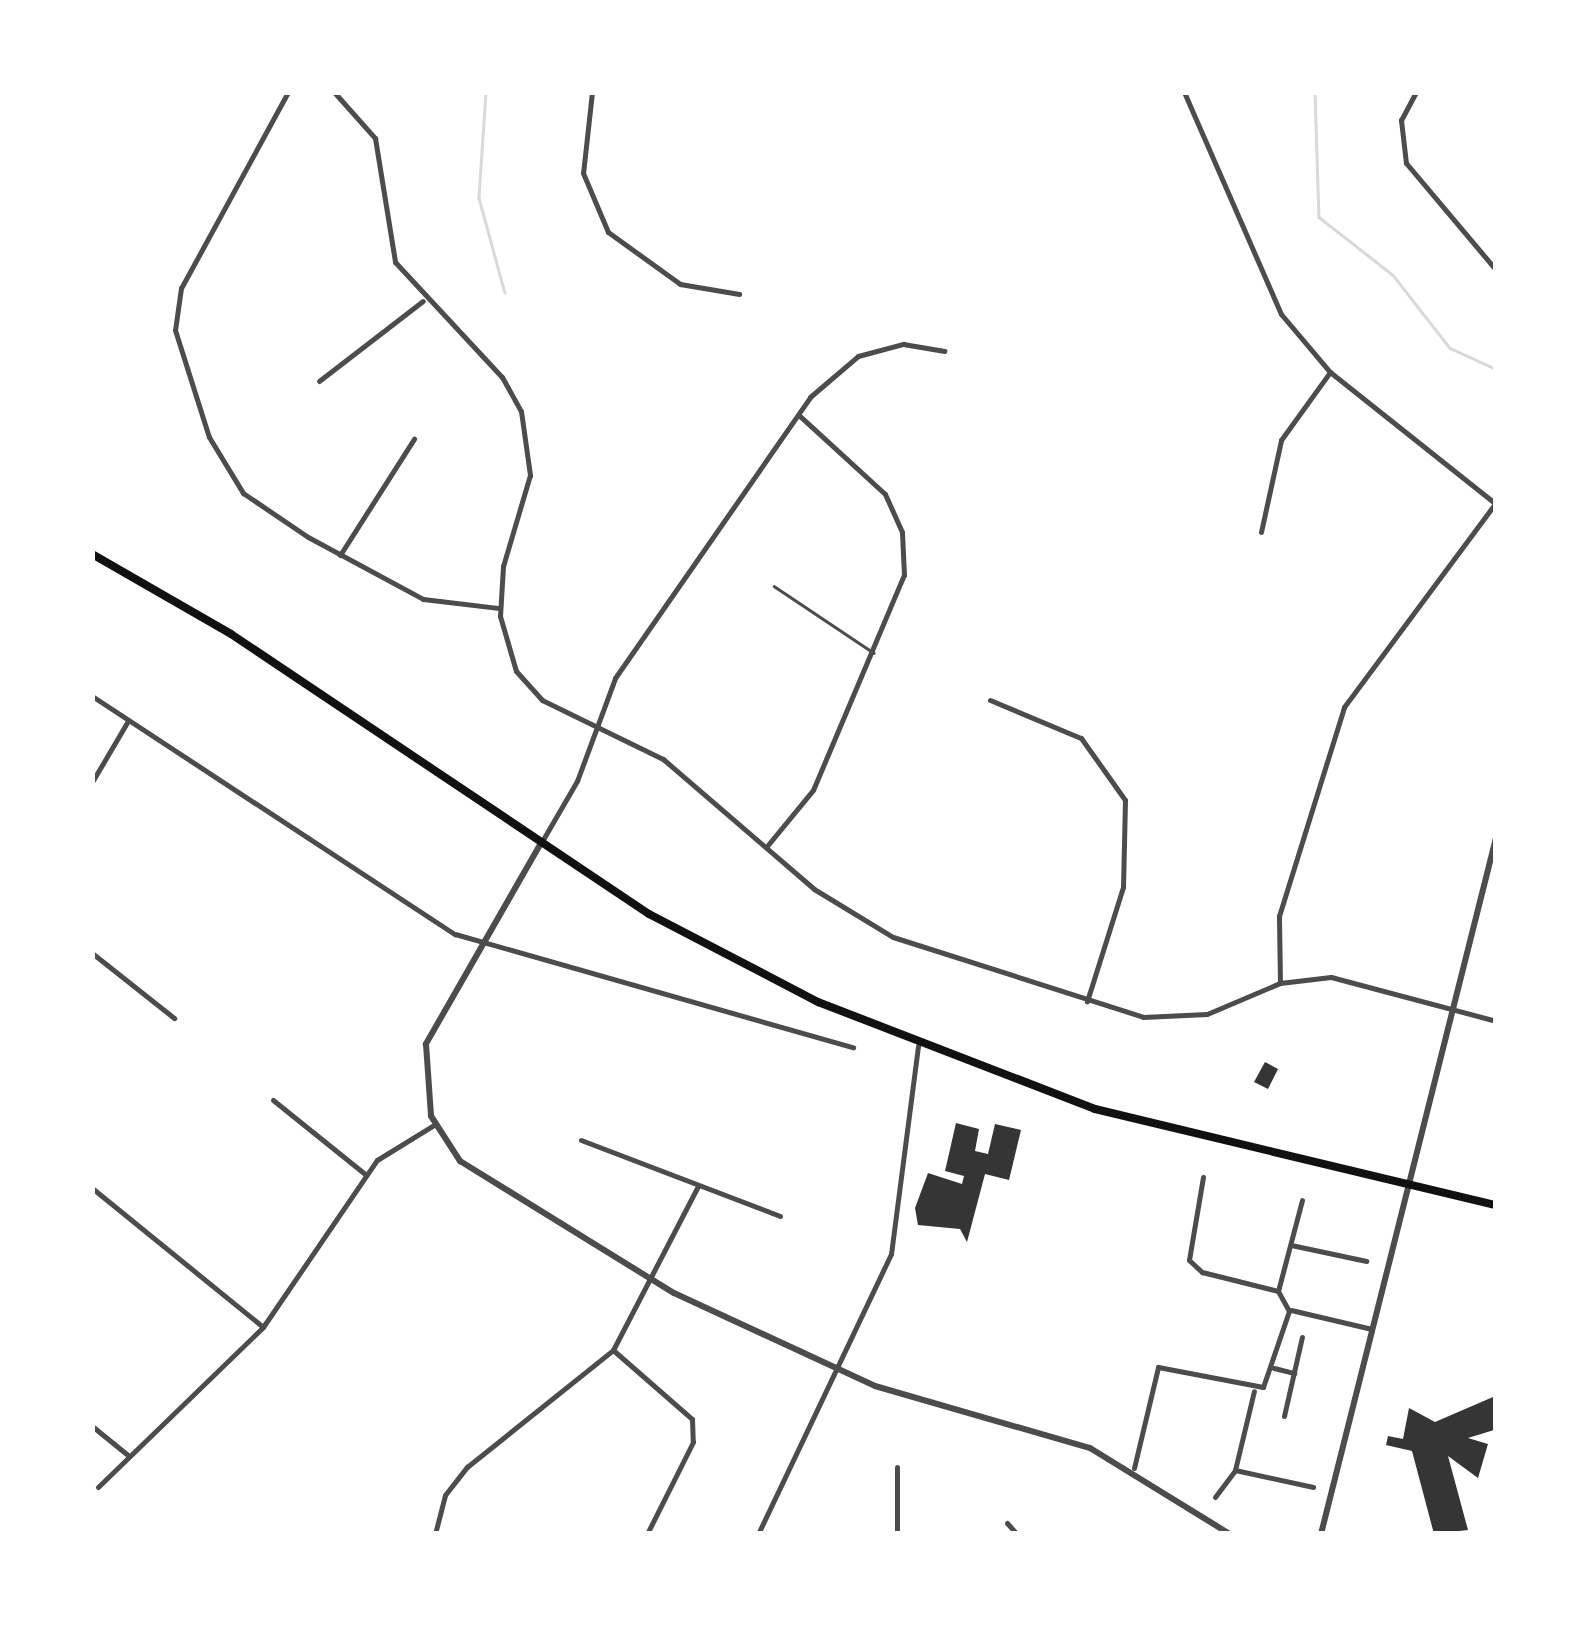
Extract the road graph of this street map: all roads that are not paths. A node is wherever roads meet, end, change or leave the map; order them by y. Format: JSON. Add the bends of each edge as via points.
{"nodes":[{"id":1,"x":288,"y":92,"type":"edge"},
{"id":2,"x":334,"y":92,"type":"edge"},
{"id":3,"x":592,"y":92,"type":"edge"},
{"id":4,"x":1184,"y":92,"type":"edge"},
{"id":5,"x":1416,"y":92,"type":"edge"},
{"id":6,"x":1496,"y":270,"type":"edge"},
{"id":7,"x":739,"y":294,"type":"dead end"},
{"id":8,"x":423,"y":302,"type":"junction"},
{"id":9,"x":944,"y":351,"type":"dead end"},
{"id":10,"x":1330,"y":372,"type":"junction"},
{"id":11,"x":320,"y":381,"type":"dead end"},
{"id":12,"x":800,"y":416,"type":"junction"},
{"id":13,"x":414,"y":440,"type":"dead end"},
{"id":14,"x":1495,"y":503,"type":"edge"},
{"id":15,"x":1262,"y":532,"type":"dead end"},
{"id":16,"x":92,"y":554,"type":"edge"},
{"id":17,"x":340,"y":555,"type":"junction"},
{"id":18,"x":774,"y":586,"type":"dead end"},
{"id":19,"x":500,"y":608,"type":"junction"},
{"id":20,"x":874,"y":653,"type":"junction"},
{"id":21,"x":92,"y":696,"type":"edge"},
{"id":22,"x":990,"y":700,"type":"dead end"},
{"id":23,"x":128,"y":721,"type":"junction"},
{"id":24,"x":597,"y":727,"type":"junction"},
{"id":25,"x":92,"y":782,"type":"edge"},
{"id":26,"x":1496,"y":838,"type":"edge"},
{"id":27,"x":541,"y":843,"type":"junction"},
{"id":28,"x":767,"y":846,"type":"junction"},
{"id":29,"x":478,"y":943,"type":"junction"},
{"id":30,"x":92,"y":953,"type":"edge"},
{"id":31,"x":1280,"y":983,"type":"junction"},
{"id":32,"x":1087,"y":1002,"type":"junction"},
{"id":33,"x":1449,"y":1010,"type":"junction"},
{"id":34,"x":174,"y":1018,"type":"dead end"},
{"id":35,"x":1496,"y":1021,"type":"edge"},
{"id":36,"x":918,"y":1046,"type":"junction"},
{"id":37,"x":853,"y":1047,"type":"dead end"},
{"id":38,"x":272,"y":1100,"type":"dead end"},
{"id":39,"x":434,"y":1125,"type":"junction"},
{"id":40,"x":581,"y":1140,"type":"dead end"},
{"id":41,"x":365,"y":1174,"type":"junction"},
{"id":42,"x":1203,"y":1177,"type":"dead end"},
{"id":43,"x":1410,"y":1185,"type":"junction"},
{"id":44,"x":698,"y":1186,"type":"junction"},
{"id":45,"x":92,"y":1188,"type":"edge"},
{"id":46,"x":1302,"y":1200,"type":"dead end"},
{"id":47,"x":1496,"y":1205,"type":"edge"},
{"id":48,"x":780,"y":1216,"type":"dead end"},
{"id":49,"x":1290,"y":1245,"type":"junction"},
{"id":50,"x":1366,"y":1261,"type":"dead end"},
{"id":51,"x":652,"y":1280,"type":"junction"},
{"id":52,"x":1278,"y":1291,"type":"junction"},
{"id":53,"x":1289,"y":1311,"type":"junction"},
{"id":54,"x":263,"y":1328,"type":"junction"},
{"id":55,"x":1375,"y":1329,"type":"junction"},
{"id":56,"x":1302,"y":1337,"type":"dead end"},
{"id":57,"x":613,"y":1350,"type":"junction"},
{"id":58,"x":1274,"y":1368,"type":"junction"},
{"id":59,"x":837,"y":1370,"type":"junction"},
{"id":60,"x":1294,"y":1373,"type":"junction"},
{"id":61,"x":1254,"y":1390,"type":"junction"},
{"id":62,"x":1284,"y":1416,"type":"dead end"},
{"id":63,"x":92,"y":1426,"type":"edge"},
{"id":64,"x":128,"y":1456,"type":"junction"},
{"id":65,"x":898,"y":1467,"type":"dead end"},
{"id":66,"x":1134,"y":1468,"type":"junction"},
{"id":67,"x":1234,"y":1470,"type":"junction"},
{"id":68,"x":98,"y":1487,"type":"dead end"},
{"id":69,"x":1313,"y":1487,"type":"dead end"},
{"id":70,"x":1215,"y":1497,"type":"dead end"},
{"id":71,"x":1007,"y":1524,"type":"dead end"},
{"id":72,"x":435,"y":1534,"type":"edge"},
{"id":73,"x":647,"y":1534,"type":"edge"},
{"id":74,"x":758,"y":1534,"type":"edge"},
{"id":75,"x":897,"y":1534,"type":"edge"},
{"id":76,"x":1017,"y":1534,"type":"edge"},
{"id":77,"x":1230,"y":1534,"type":"edge"},
{"id":78,"x":1322,"y":1534,"type":"edge"}],
"edges":[{"from":1,"to":17,"type":"street","via":[[180,288],[175,330],[230,478]]},
{"from":2,"to":8,"type":"street","via":[[375,138],[388,248]]},
{"from":3,"to":7,"type":"street","via":[[583,173],[608,232],[680,284]]},
{"from":4,"to":10,"type":"street","via":[[1257,273]]},
{"from":5,"to":6,"type":"street","via":[[1401,120],[1406,163]]},
{"from":8,"to":11,"type":"street"},
{"from":8,"to":19,"type":"street","via":[[502,376],[528,435],[528,489]]},
{"from":9,"to":12,"type":"street","via":[[903,344],[858,356],[821,383]]},
{"from":10,"to":14,"type":"street"},
{"from":10,"to":15,"type":"street","via":[[1281,440]]},
{"from":12,"to":20,"type":"street","via":[[874,482],[898,519],[904,575]]},
{"from":12,"to":24,"type":"street","via":[[621,669]]},
{"from":13,"to":17,"type":"street"},
{"from":14,"to":31,"type":"street","via":[[1344,707],[1279,916]]},
{"from":16,"to":27,"type":"main road","via":[[231,634]]},
{"from":17,"to":19,"type":"street","via":[[423,599]]},
{"from":18,"to":20,"type":"lane"},
{"from":19,"to":24,"type":"street","via":[[528,687]]},
{"from":20,"to":28,"type":"street","via":[[813,790]]},
{"from":21,"to":23,"type":"street"},
{"from":22,"to":32,"type":"street","via":[[1082,738],[1125,800],[1123,887]]},
{"from":23,"to":25,"type":"street"},
{"from":23,"to":29,"type":"street","via":[[412,912]]},
{"from":24,"to":27,"type":"street"},
{"from":24,"to":28,"type":"street","via":[[679,770]]},
{"from":26,"to":33,"type":"street"},
{"from":27,"to":29,"type":"street"},
{"from":27,"to":36,"type":"main road","via":[[700,942]]},
{"from":28,"to":32,"type":"street","via":[[874,928]]},
{"from":29,"to":37,"type":"street"},
{"from":29,"to":39,"type":"street","via":[[426,1044]]},
{"from":30,"to":34,"type":"street"},
{"from":31,"to":32,"type":"street","via":[[1176,1019]]},
{"from":31,"to":33,"type":"street","via":[[1343,978]]},
{"from":33,"to":35,"type":"street"},
{"from":33,"to":43,"type":"street"},
{"from":36,"to":43,"type":"main road","via":[[1131,1119]]},
{"from":36,"to":59,"type":"street","via":[[891,1254]]},
{"from":38,"to":41,"type":"street"},
{"from":39,"to":41,"type":"street"},
{"from":39,"to":51,"type":"street","via":[[474,1172]]},
{"from":40,"to":44,"type":"street"},
{"from":41,"to":54,"type":"street"},
{"from":42,"to":52,"type":"street","via":[[1189,1260],[1202,1272]]},
{"from":43,"to":47,"type":"main road"},
{"from":43,"to":55,"type":"street"},
{"from":44,"to":48,"type":"street"},
{"from":44,"to":51,"type":"street"},
{"from":45,"to":54,"type":"street"},
{"from":46,"to":49,"type":"street"},
{"from":49,"to":50,"type":"street"},
{"from":49,"to":52,"type":"street"},
{"from":51,"to":57,"type":"street"},
{"from":51,"to":59,"type":"street"},
{"from":52,"to":53,"type":"street"},
{"from":53,"to":55,"type":"street"},
{"from":53,"to":58,"type":"street"},
{"from":54,"to":64,"type":"street"},
{"from":55,"to":78,"type":"street"},
{"from":56,"to":60,"type":"street"},
{"from":57,"to":72,"type":"street","via":[[467,1467],[445,1495]]},
{"from":57,"to":73,"type":"street","via":[[692,1419],[694,1442]]},
{"from":58,"to":60,"type":"street"},
{"from":58,"to":61,"type":"street"},
{"from":59,"to":66,"type":"street"},
{"from":59,"to":74,"type":"street"},
{"from":60,"to":62,"type":"street"},
{"from":61,"to":66,"type":"street","via":[[1158,1367]]},
{"from":61,"to":67,"type":"street"},
{"from":63,"to":64,"type":"street"},
{"from":64,"to":68,"type":"street"},
{"from":65,"to":75,"type":"street"},
{"from":66,"to":77,"type":"street"},
{"from":67,"to":69,"type":"street"},
{"from":67,"to":70,"type":"street"},
{"from":71,"to":76,"type":"street"}]}
